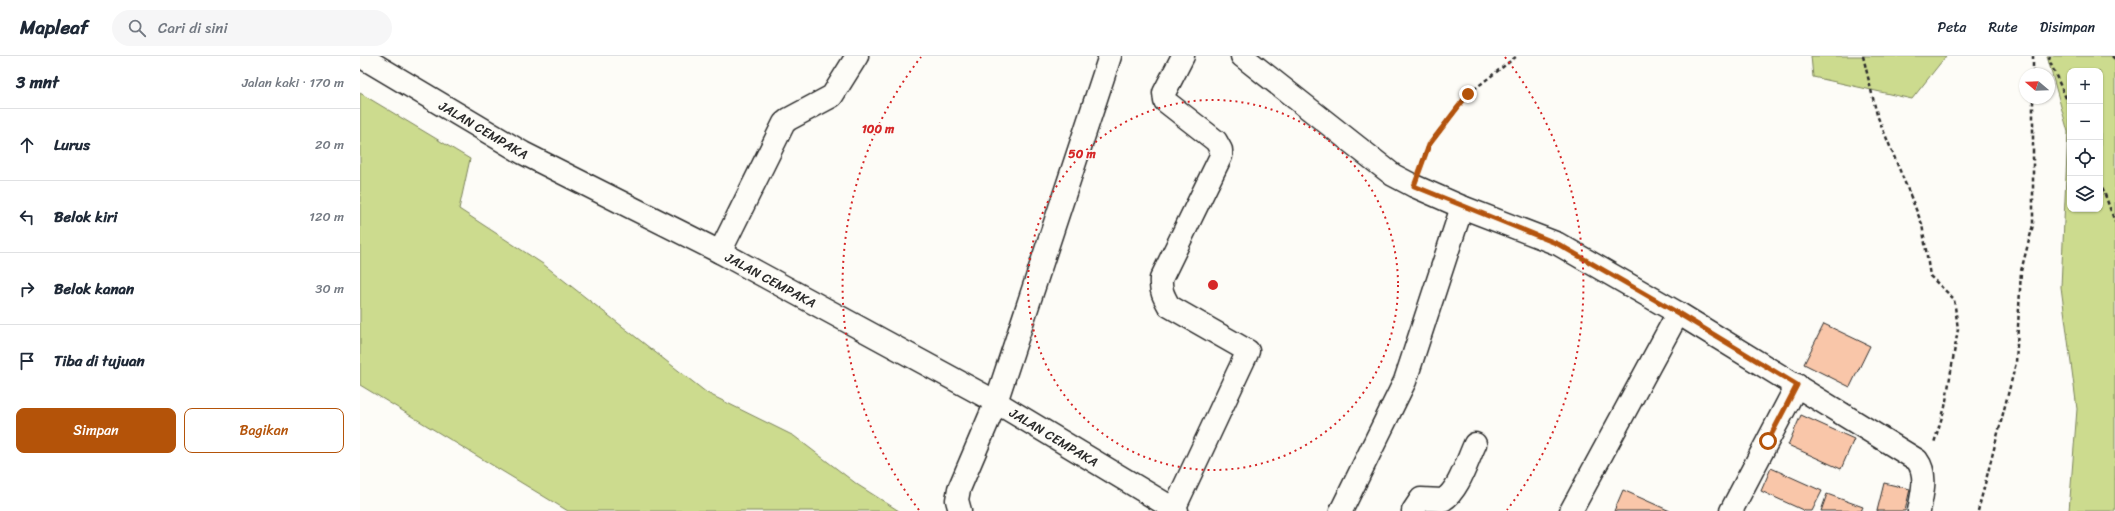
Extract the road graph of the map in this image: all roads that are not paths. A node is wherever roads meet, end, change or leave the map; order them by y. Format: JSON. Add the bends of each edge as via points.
{"nodes":[{"id":1,"x":360,"y":56,"type":"edge"},
{"id":2,"x":857,"y":56,"type":"edge"},
{"id":3,"x":1110,"y":56,"type":"edge"},
{"id":4,"x":1183,"y":56,"type":"edge"},
{"id":5,"x":1242,"y":56,"type":"edge"},
{"id":6,"x":1462,"y":207,"type":"junction"},
{"id":7,"x":720,"y":252,"type":"junction"},
{"id":8,"x":1678,"y":313,"type":"junction"},
{"id":9,"x":1797,"y":385,"type":"junction"},
{"id":10,"x":996,"y":402,"type":"junction"},
{"id":11,"x":1475,"y":444,"type":"dead end"},
{"id":12,"x":1176,"y":510,"type":"edge"},
{"id":13,"x":960,"y":511,"type":"edge"},
{"id":14,"x":1341,"y":511,"type":"edge"},
{"id":15,"x":1413,"y":511,"type":"edge"},
{"id":16,"x":1571,"y":511,"type":"edge"},
{"id":17,"x":1732,"y":511,"type":"edge"},
{"id":18,"x":1919,"y":511,"type":"edge"}],
"edges":[{"from":1,"to":7,"type":"street","name":"JALAN CEMPAKA","via":[[523,153]]},
{"from":2,"to":7,"type":"street","via":[[832,96],[784,123]]},
{"from":3,"to":10,"type":"street"},
{"from":4,"to":12,"type":"street","via":[[1164,93],[1165,101],[1216,141],[1221,156],[1161,279],[1161,286],[1170,306],[1248,351]]},
{"from":5,"to":6,"type":"street","via":[[1393,175]]},
{"from":6,"to":8,"type":"street","via":[[1558,244]]},
{"from":6,"to":14,"type":"street","via":[[1405,381]]},
{"from":7,"to":10,"type":"street","name":"JALAN CEMPAKA"},
{"from":8,"to":9,"type":"street"},
{"from":8,"to":16,"type":"street"},
{"from":9,"to":17,"type":"street"},
{"from":9,"to":18,"type":"street","via":[[1916,460],[1921,466],[1924,478]]},
{"from":10,"to":12,"type":"street","name":"JALAN CEMPAKA"},
{"from":10,"to":13,"type":"street","via":[[959,489],[957,500]]},
{"from":11,"to":15,"type":"street","via":[[1456,485],[1445,499],[1421,499]]}]}
